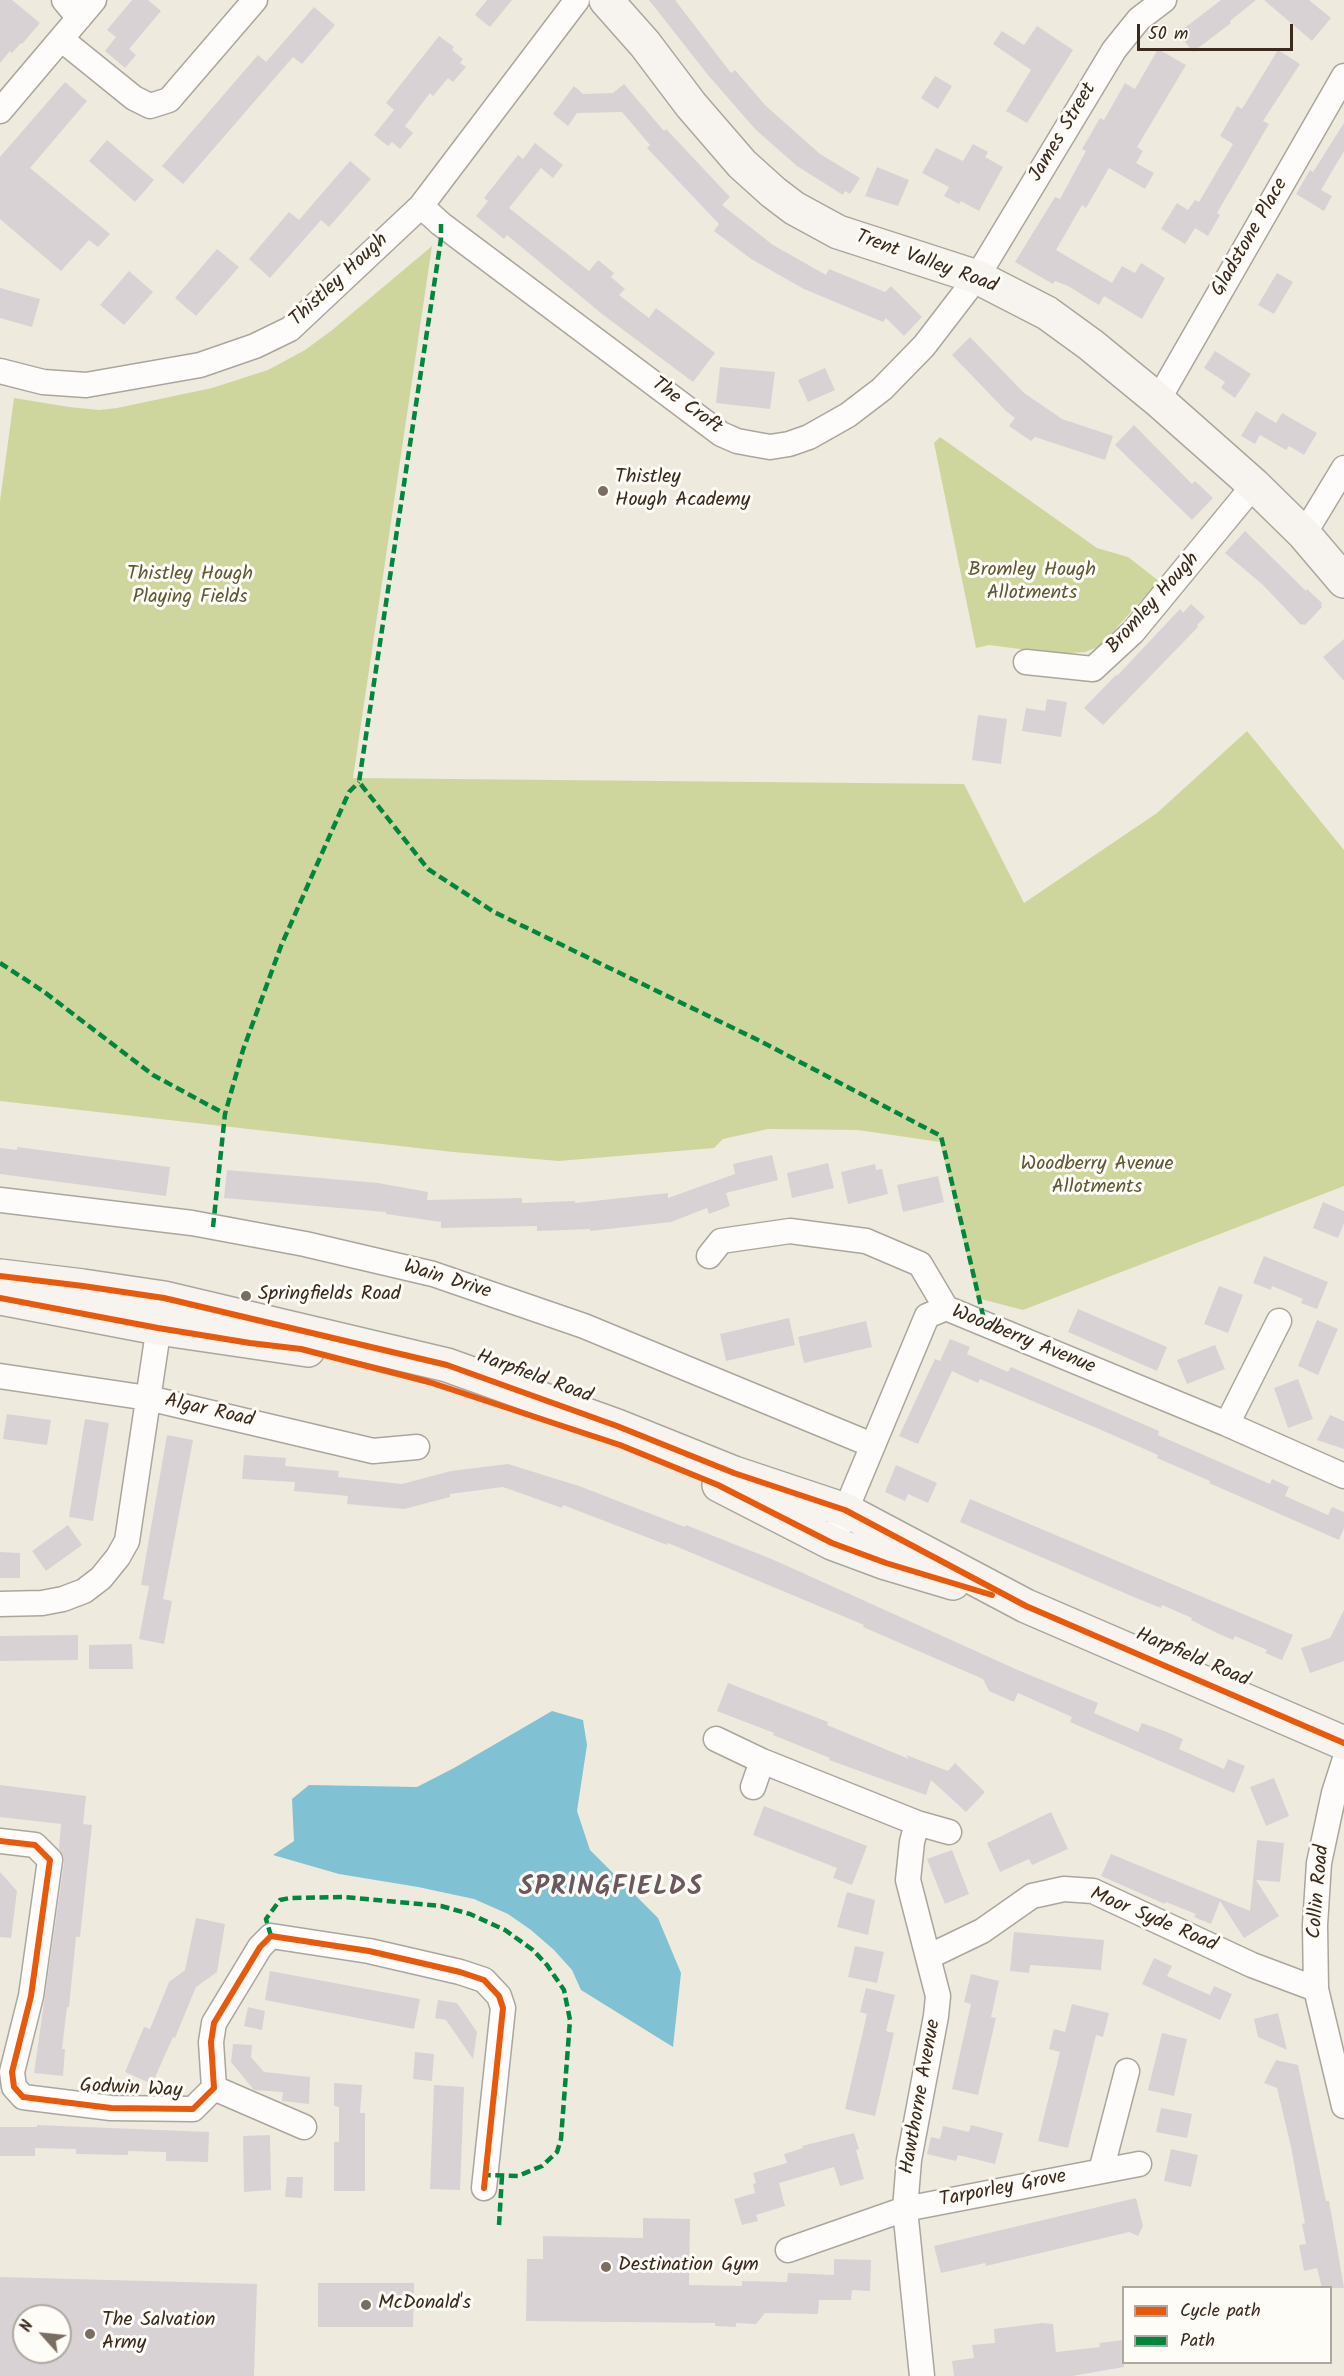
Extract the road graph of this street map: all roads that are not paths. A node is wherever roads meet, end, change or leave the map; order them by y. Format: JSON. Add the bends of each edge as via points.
{"nodes":[{"id":1,"x":255,"y":0,"type":"edge"},
{"id":2,"x":578,"y":0,"type":"edge"},
{"id":3,"x":606,"y":0,"type":"edge"},
{"id":4,"x":1164,"y":0,"type":"edge"},
{"id":5,"x":79,"y":6,"type":"edge"},
{"id":6,"x":61,"y":39,"type":"junction"},
{"id":7,"x":1344,"y":76,"type":"edge"},
{"id":8,"x":0,"y":111,"type":"edge"},
{"id":9,"x":421,"y":206,"type":"junction"},
{"id":10,"x":976,"y":277,"type":"junction"},
{"id":11,"x":0,"y":371,"type":"edge"},
{"id":12,"x":1158,"y":400,"type":"junction"},
{"id":13,"x":1344,"y":468,"type":"edge"},
{"id":14,"x":1254,"y":485,"type":"junction"},
{"id":15,"x":1304,"y":534,"type":"junction"},
{"id":16,"x":1344,"y":581,"type":"edge"},
{"id":17,"x":1026,"y":662,"type":"dead end"},
{"id":18,"x":0,"y":1200,"type":"edge"},
{"id":19,"x":709,"y":1256,"type":"dead end"},
{"id":20,"x":0,"y":1276,"type":"edge"},
{"id":21,"x":0,"y":1298,"type":"edge"},
{"id":22,"x":946,"y":1308,"type":"junction"},
{"id":23,"x":161,"y":1313,"type":"junction"},
{"id":24,"x":1279,"y":1321,"type":"dead end"},
{"id":25,"x":0,"y":1376,"type":"edge"},
{"id":26,"x":148,"y":1398,"type":"junction"},
{"id":27,"x":1227,"y":1424,"type":"junction"},
{"id":28,"x":872,"y":1445,"type":"junction"},
{"id":29,"x":417,"y":1447,"type":"dead end"},
{"id":30,"x":1344,"y":1476,"type":"edge"},
{"id":31,"x":845,"y":1510,"type":"junction"},
{"id":32,"x":832,"y":1543,"type":"junction"},
{"id":33,"x":0,"y":1604,"type":"edge"},
{"id":34,"x":1026,"y":1606,"type":"junction"},
{"id":35,"x":716,"y":1739,"type":"dead end"},
{"id":36,"x":1344,"y":1743,"type":"edge"},
{"id":37,"x":762,"y":1761,"type":"junction"},
{"id":38,"x":1344,"y":1762,"type":"edge"},
{"id":39,"x":753,"y":1787,"type":"dead end"},
{"id":40,"x":917,"y":1823,"type":"junction"},
{"id":41,"x":949,"y":1832,"type":"dead end"},
{"id":42,"x":0,"y":1840,"type":"edge"},
{"id":43,"x":928,"y":1957,"type":"junction"},
{"id":44,"x":1316,"y":1989,"type":"junction"},
{"id":45,"x":1126,"y":2071,"type":"dead end"},
{"id":46,"x":214,"y":2088,"type":"junction"},
{"id":47,"x":1344,"y":2106,"type":"edge"},
{"id":48,"x":304,"y":2127,"type":"dead end"},
{"id":49,"x":1139,"y":2164,"type":"dead end"},
{"id":50,"x":1101,"y":2171,"type":"junction"},
{"id":51,"x":484,"y":2188,"type":"dead end"},
{"id":52,"x":905,"y":2209,"type":"junction"},
{"id":53,"x":788,"y":2250,"type":"dead end"},
{"id":54,"x":922,"y":2376,"type":"edge"}],
"edges":[{"from":1,"to":6,"type":"street","via":[[169,100],[150,106],[134,98]]},
{"from":2,"to":9,"type":"street","name":"Thistley Hough"},
{"from":3,"to":10,"type":"street","name":"Trent Valley Road","via":[[742,164],[787,203],[838,232]]},
{"from":4,"to":10,"type":"street","name":"James Street","via":[[1139,19],[1114,50]]},
{"from":5,"to":6,"type":"street"},
{"from":6,"to":8,"type":"street"},
{"from":7,"to":12,"type":"street","name":"Gladstone Place"},
{"from":9,"to":10,"type":"street","name":"The Croft","via":[[721,434],[770,447],[809,437],[848,415],[882,389],[924,346]]},
{"from":9,"to":11,"type":"street","name":"Thistley Hough","via":[[290,329],[255,346],[200,365],[86,385],[43,382]]},
{"from":10,"to":12,"type":"street","name":"Trent Valley Road","via":[[1047,313]]},
{"from":12,"to":14,"type":"street","name":"Trent Valley Road"},
{"from":13,"to":15,"type":"street"},
{"from":14,"to":15,"type":"street","name":"Trent Valley Road"},
{"from":14,"to":17,"type":"street","name":"Bromley Hough","via":[[1133,632],[1093,669]]},
{"from":15,"to":16,"type":"street","name":"Trent Valley Road"},
{"from":18,"to":28,"type":"street","name":"Wain Drive","via":[[192,1223],[305,1244],[433,1275],[584,1326]]},
{"from":19,"to":22,"type":"street","via":[[721,1241],[790,1231],[866,1241],[920,1264]]},
{"from":20,"to":23,"type":"street","name":"Harpfield Road","via":[[83,1286]]},
{"from":21,"to":23,"type":"street","name":"Harpfield Road"},
{"from":22,"to":27,"type":"street","name":"Woodberry Avenue"},
{"from":22,"to":28,"type":"street","name":"Woodberry Avenue","via":[[927,1316]]},
{"from":23,"to":26,"type":"street"},
{"from":23,"to":31,"type":"street","name":"Harpfield Road","via":[[447,1365],[734,1473]]},
{"from":23,"to":32,"type":"street","name":"Harpfield Road","via":[[250,1343],[301,1349],[429,1382],[620,1445],[718,1485]]},
{"from":24,"to":27,"type":"street"},
{"from":25,"to":26,"type":"street","name":"Algar Road"},
{"from":26,"to":29,"type":"street","name":"Algar Road","via":[[373,1451]]},
{"from":26,"to":33,"type":"street","via":[[127,1541],[118,1557],[101,1578],[74,1595],[42,1604]]},
{"from":27,"to":30,"type":"street","name":"Woodberry Avenue"},
{"from":28,"to":31,"type":"street","name":"Woodberry Avenue"},
{"from":31,"to":32,"type":"street","name":"Woodberry Avenue"},
{"from":31,"to":34,"type":"street","name":"Harpfield Road"},
{"from":32,"to":34,"type":"street","name":"Harpfield Road"},
{"from":34,"to":36,"type":"street","name":"Harpfield Road"},
{"from":35,"to":37,"type":"street"},
{"from":37,"to":39,"type":"street"},
{"from":37,"to":40,"type":"street"},
{"from":38,"to":44,"type":"street","name":"Collin Road","via":[[1319,1863]]},
{"from":40,"to":41,"type":"street"},
{"from":40,"to":43,"type":"street","name":"Hawthorne Avenue","via":[[908,1880]]},
{"from":42,"to":46,"type":"street","name":"Godwin Way","via":[[35,1845],[50,1860],[31,1996],[12,2072],[14,2087],[23,2097],[42,2101],[111,2108],[193,2109]]},
{"from":43,"to":44,"type":"street","name":"Moor Syde Road","via":[[982,1931],[1032,1896],[1064,1889],[1092,1892],[1252,1965]]},
{"from":43,"to":52,"type":"street","name":"Hawthorne Avenue","via":[[938,1996],[909,2160]]},
{"from":44,"to":47,"type":"street","name":"Collin Road"},
{"from":45,"to":50,"type":"street"},
{"from":46,"to":48,"type":"street"},
{"from":46,"to":51,"type":"street","via":[[214,2023],[260,1947],[271,1936],[369,1951],[484,1980],[499,1996],[503,2008]]},
{"from":49,"to":50,"type":"street","name":"Tarporley Grove"},
{"from":50,"to":52,"type":"street","name":"Tarporley Grove"},
{"from":52,"to":53,"type":"street","name":"Tarporley Grove"},
{"from":52,"to":54,"type":"street","name":"Hawthorne Avenue"}]}
